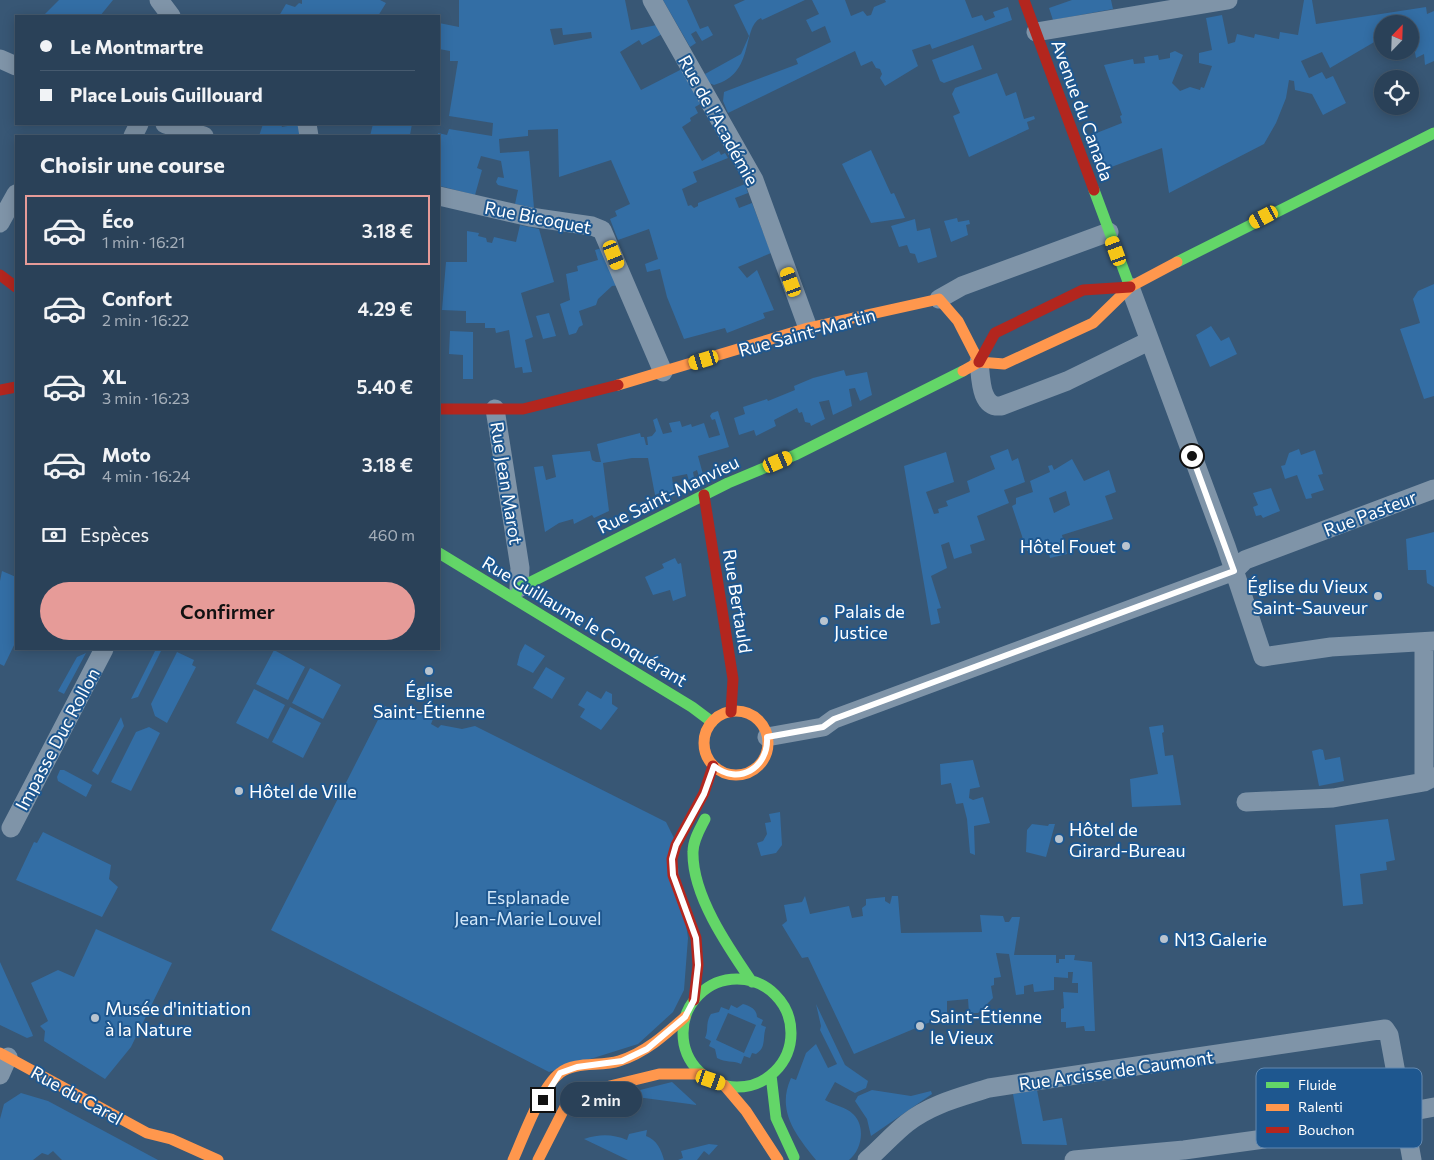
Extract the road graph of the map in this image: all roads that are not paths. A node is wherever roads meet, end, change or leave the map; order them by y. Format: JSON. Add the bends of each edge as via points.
{"nodes":[{"id":1,"x":159,"y":0,"type":"edge"},
{"id":2,"x":652,"y":0,"type":"edge"},
{"id":3,"x":1024,"y":0,"type":"edge"},
{"id":4,"x":1228,"y":0,"type":"edge"},
{"id":5,"x":170,"y":15,"type":"edge"},
{"id":6,"x":1036,"y":32,"type":"junction"},
{"id":7,"x":0,"y":59,"type":"edge"},
{"id":8,"x":15,"y":66,"type":"edge"},
{"id":9,"x":168,"y":125,"type":"edge"},
{"id":10,"x":1434,"y":133,"type":"edge"},
{"id":11,"x":201,"y":135,"type":"edge"},
{"id":12,"x":15,"y":196,"type":"edge"},
{"id":13,"x":440,"y":196,"type":"edge"},
{"id":14,"x":0,"y":223,"type":"edge"},
{"id":15,"x":1110,"y":232,"type":"junction"},
{"id":16,"x":0,"y":275,"type":"edge"},
{"id":17,"x":15,"y":286,"type":"edge"},
{"id":18,"x":1130,"y":287,"type":"junction"},
{"id":19,"x":939,"y":300,"type":"junction"},
{"id":20,"x":808,"y":328,"type":"junction"},
{"id":21,"x":1149,"y":340,"type":"junction"},
{"id":22,"x":978,"y":362,"type":"junction"},
{"id":23,"x":663,"y":372,"type":"junction"},
{"id":24,"x":15,"y":387,"type":"edge"},
{"id":25,"x":0,"y":390,"type":"edge"},
{"id":26,"x":440,"y":408,"type":"edge"},
{"id":27,"x":495,"y":409,"type":"junction"},
{"id":28,"x":1434,"y":489,"type":"edge"},
{"id":29,"x":704,"y":495,"type":"junction"},
{"id":30,"x":440,"y":553,"type":"edge"},
{"id":31,"x":1234,"y":571,"type":"junction"},
{"id":32,"x":517,"y":593,"type":"junction"},
{"id":33,"x":1429,"y":642,"type":"edge"},
{"id":34,"x":103,"y":650,"type":"edge"},
{"id":35,"x":731,"y":712,"type":"junction"},
{"id":36,"x":712,"y":722,"type":"junction"},
{"id":37,"x":767,"y":737,"type":"junction"},
{"id":38,"x":718,"y":769,"type":"junction"},
{"id":39,"x":1429,"y":779,"type":"edge"},
{"id":40,"x":720,"y":786,"type":"dead end"},
{"id":41,"x":1246,"y":802,"type":"dead end"},
{"id":42,"x":712,"y":807,"type":"dead end"},
{"id":43,"x":11,"y":828,"type":"dead end"},
{"id":44,"x":752,"y":982,"type":"junction"},
{"id":45,"x":694,"y":1000,"type":"junction"},
{"id":46,"x":685,"y":1017,"type":"junction"},
{"id":47,"x":4,"y":1055,"type":"edge"},
{"id":48,"x":1395,"y":1068,"type":"edge"},
{"id":49,"x":702,"y":1074,"type":"junction"},
{"id":50,"x":0,"y":1075,"type":"edge"},
{"id":51,"x":771,"y":1075,"type":"junction"},
{"id":52,"x":724,"y":1085,"type":"junction"},
{"id":53,"x":147,"y":1133,"type":"junction"},
{"id":54,"x":1256,"y":1139,"type":"edge"},
{"id":55,"x":165,"y":1152,"type":"dead end"},
{"id":56,"x":218,"y":1160,"type":"edge"},
{"id":57,"x":513,"y":1160,"type":"edge"},
{"id":58,"x":538,"y":1160,"type":"edge"},
{"id":59,"x":778,"y":1160,"type":"edge"},
{"id":60,"x":796,"y":1160,"type":"edge"},
{"id":61,"x":867,"y":1160,"type":"edge"},
{"id":62,"x":1074,"y":1160,"type":"edge"}],
"edges":[{"from":1,"to":5,"type":"street"},
{"from":2,"to":20,"type":"street","name":"Rue de l'Académie","via":[[754,180]]},
{"from":3,"to":6,"type":"main road","name":"Avenue du Canada"},
{"from":4,"to":6,"type":"street"},
{"from":6,"to":15,"type":"main road","name":"Avenue du Canada"},
{"from":7,"to":8,"type":"street"},
{"from":9,"to":11,"type":"street"},
{"from":10,"to":18,"type":"main road"},
{"from":12,"to":14,"type":"street"},
{"from":13,"to":23,"type":"street","name":"Rue Bicoquet","via":[[602,230]]},
{"from":15,"to":18,"type":"main road","name":"Avenue du Canada"},
{"from":15,"to":19,"type":"street","name":"Rue Saint-Martin","via":[[962,286]]},
{"from":16,"to":17,"type":"main road"},
{"from":18,"to":21,"type":"street"},
{"from":18,"to":22,"type":"main road","via":[[1098,320],[1087,326],[1004,364]]},
{"from":18,"to":22,"type":"main road","via":[[1083,290],[995,333]]},
{"from":19,"to":20,"type":"main road","name":"Rue Saint-Martin"},
{"from":19,"to":22,"type":"main road","via":[[963,327]]},
{"from":20,"to":23,"type":"main road","name":"Rue Saint-Martin"},
{"from":21,"to":22,"type":"street","via":[[1067,381],[1001,406],[990,404],[985,398]]},
{"from":21,"to":31,"type":"street"},
{"from":22,"to":29,"type":"main road","name":"Rue Saint-Manvieu","via":[[804,451]]},
{"from":23,"to":27,"type":"main road","name":"Rue Saint-Martin","via":[[523,409]]},
{"from":24,"to":25,"type":"main road"},
{"from":26,"to":27,"type":"main road","name":"Rue Saint-Martin"},
{"from":27,"to":32,"type":"street","name":"Rue Jean Marot","via":[[520,568]]},
{"from":28,"to":31,"type":"street","name":"Rue Pasteur","via":[[1245,560]]},
{"from":29,"to":32,"type":"main road","name":"Rue Saint-Manvieu"},
{"from":29,"to":35,"type":"main road","name":"Rue Bertauld","via":[[733,679]]},
{"from":30,"to":32,"type":"main road","name":"Rue Guillaume le Conquérant"},
{"from":31,"to":33,"type":"street","via":[[1263,657],[1325,648]]},
{"from":31,"to":37,"type":"street","name":"Rue Pasteur","via":[[842,716],[823,727]]},
{"from":32,"to":36,"type":"main road","name":"Rue Guillaume le Conquérant"},
{"from":33,"to":39,"type":"street"},
{"from":34,"to":43,"type":"street","name":"Impasse Duc Rollon"},
{"from":35,"to":36,"type":"main road"},
{"from":35,"to":37,"type":"main road","via":[[754,717]]},
{"from":36,"to":38,"type":"main road","via":[[705,734],[704,748]]},
{"from":37,"to":38,"type":"main road","via":[[766,753],[754,770],[741,774]]},
{"from":38,"to":40,"type":"main road"},
{"from":38,"to":45,"type":"main road","via":[[676,845],[672,859],[673,875],[696,938],[698,965]]},
{"from":39,"to":41,"type":"street","via":[[1333,798]]},
{"from":42,"to":44,"type":"main road","via":[[695,839],[693,863],[696,877],[722,937]]},
{"from":44,"to":45,"type":"main road","via":[[722,981]]},
{"from":44,"to":51,"type":"main road","via":[[774,994],[789,1021],[788,1051]]},
{"from":45,"to":46,"type":"main road"},
{"from":46,"to":49,"type":"main road","via":[[685,1049],[690,1061]]},
{"from":46,"to":57,"type":"main road","via":[[658,1042],[635,1055],[560,1073],[548,1088]]},
{"from":47,"to":50,"type":"street","name":"Rue du Carel"},
{"from":47,"to":53,"type":"main road","name":"Rue du Carel"},
{"from":48,"to":61,"type":"street","name":"Rue Arcisse de Caumont","via":[[1385,1029],[989,1088],[940,1103],[921,1114]]},
{"from":49,"to":52,"type":"main road"},
{"from":49,"to":58,"type":"main road","via":[[659,1074],[577,1094],[566,1105]]},
{"from":51,"to":52,"type":"main road","via":[[747,1086]]},
{"from":51,"to":60,"type":"main road","via":[[772,1106],[778,1127]]},
{"from":52,"to":59,"type":"main road","via":[[746,1111]]},
{"from":53,"to":55,"type":"main road","name":"Rue du Carel"},
{"from":53,"to":56,"type":"main road","name":"Rue du Carel","via":[[171,1139]]},
{"from":54,"to":62,"type":"street","via":[[1196,1149]]}]}
